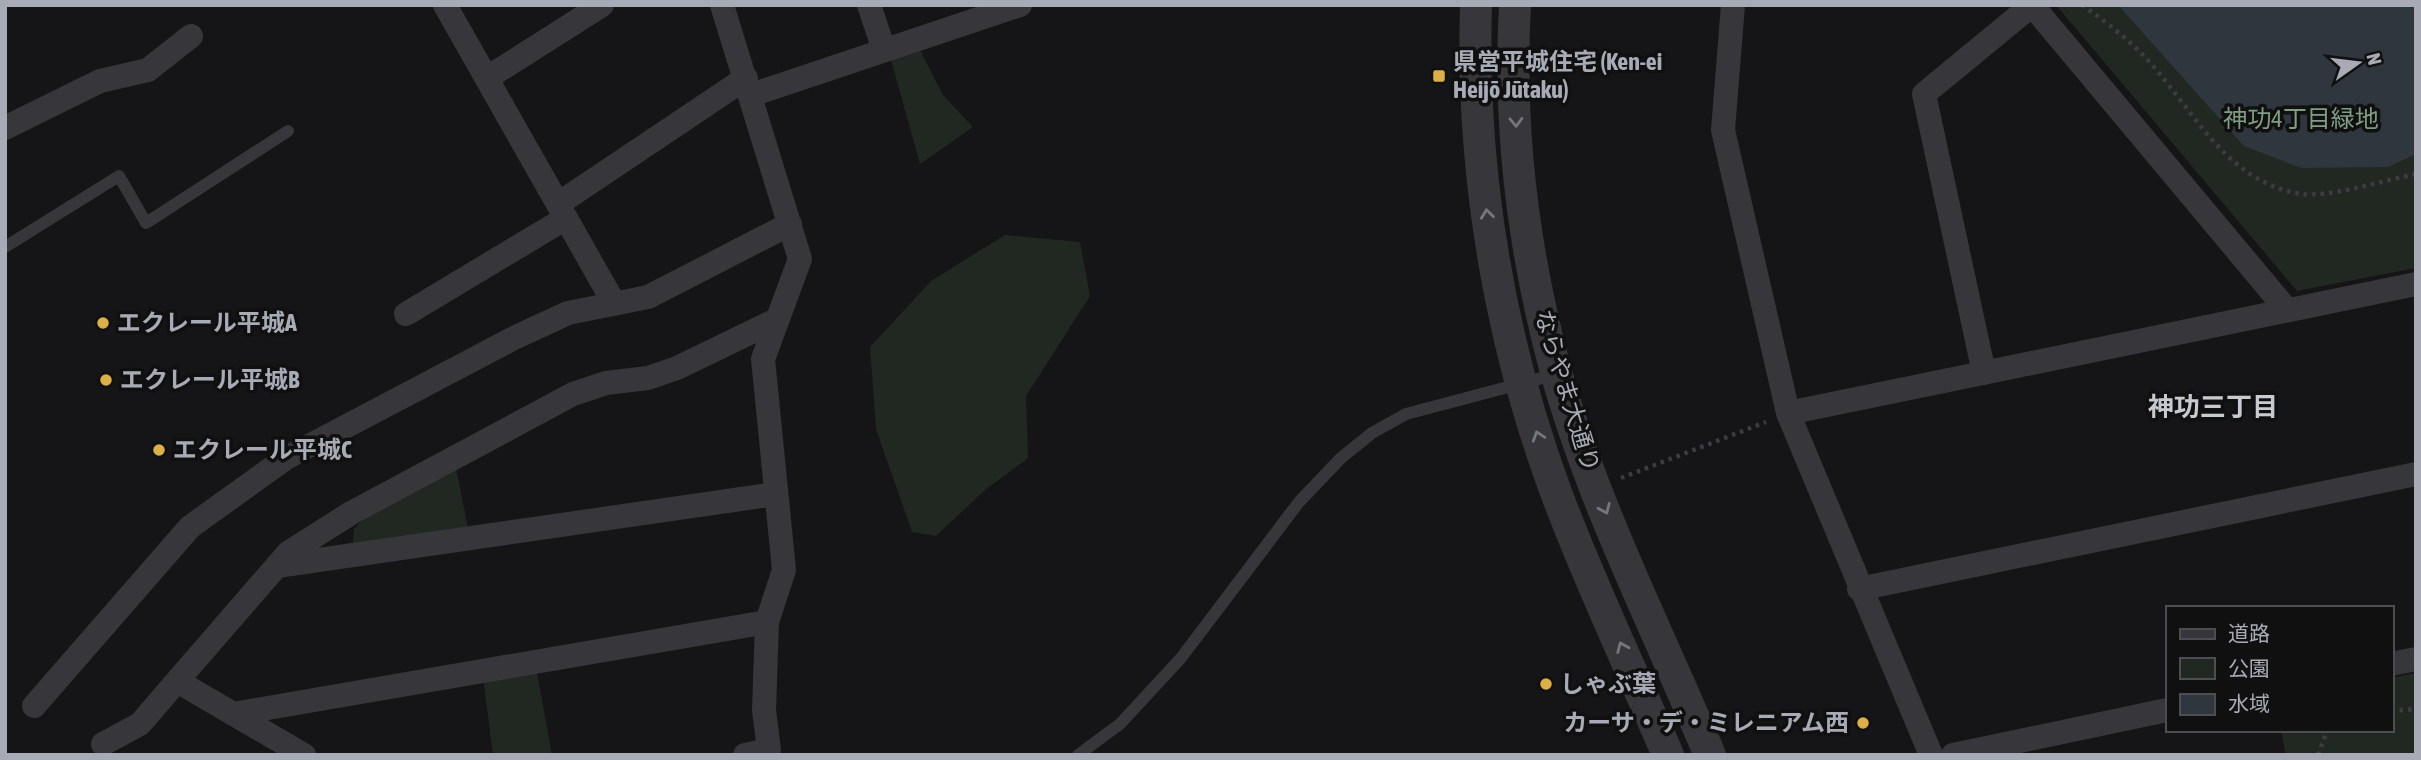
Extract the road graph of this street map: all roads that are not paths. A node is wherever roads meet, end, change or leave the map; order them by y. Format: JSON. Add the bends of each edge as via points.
{"nodes":[{"id":1,"x":445,"y":5,"type":"edge"},
{"id":2,"x":602,"y":5,"type":"edge"},
{"id":3,"x":722,"y":5,"type":"edge"},
{"id":4,"x":869,"y":5,"type":"edge"},
{"id":5,"x":1020,"y":5,"type":"edge"},
{"id":6,"x":1476,"y":5,"type":"edge"},
{"id":7,"x":1515,"y":5,"type":"edge"},
{"id":8,"x":1732,"y":5,"type":"edge"},
{"id":9,"x":191,"y":36,"type":"dead end"},
{"id":10,"x":884,"y":51,"type":"junction"},
{"id":11,"x":487,"y":78,"type":"junction"},
{"id":12,"x":749,"y":87,"type":"junction"},
{"id":13,"x":5,"y":128,"type":"edge"},
{"id":14,"x":288,"y":131,"type":"dead end"},
{"id":15,"x":562,"y":211,"type":"junction"},
{"id":16,"x":790,"y":224,"type":"junction"},
{"id":17,"x":5,"y":247,"type":"edge"},
{"id":18,"x":2416,"y":284,"type":"edge"},
{"id":19,"x":614,"y":303,"type":"junction"},
{"id":20,"x":2287,"y":310,"type":"junction"},
{"id":21,"x":406,"y":314,"type":"dead end"},
{"id":22,"x":778,"y":318,"type":"junction"},
{"id":23,"x":1983,"y":373,"type":"junction"},
{"id":24,"x":1557,"y":374,"type":"junction"},
{"id":25,"x":1521,"y":384,"type":"junction"},
{"id":26,"x":1788,"y":414,"type":"junction"},
{"id":27,"x":2416,"y":474,"type":"edge"},
{"id":28,"x":776,"y":494,"type":"junction"},
{"id":29,"x":277,"y":566,"type":"junction"},
{"id":30,"x":1859,"y":589,"type":"junction"},
{"id":31,"x":766,"y":622,"type":"junction"},
{"id":32,"x":2416,"y":659,"type":"edge"},
{"id":33,"x":2393,"y":664,"type":"edge"},
{"id":34,"x":177,"y":681,"type":"junction"},
{"id":35,"x":34,"y":706,"type":"dead end"},
{"id":36,"x":2166,"y":710,"type":"edge"},
{"id":37,"x":233,"y":714,"type":"junction"},
{"id":38,"x":103,"y":744,"type":"dead end"},
{"id":39,"x":304,"y":755,"type":"edge"},
{"id":40,"x":745,"y":755,"type":"edge"},
{"id":41,"x":1078,"y":755,"type":"edge"},
{"id":42,"x":1668,"y":755,"type":"edge"},
{"id":43,"x":1710,"y":755,"type":"edge"},
{"id":44,"x":1931,"y":755,"type":"edge"},
{"id":45,"x":1953,"y":755,"type":"edge"}],
"edges":[{"from":1,"to":11,"type":"street"},
{"from":2,"to":11,"type":"street"},
{"from":3,"to":12,"type":"street"},
{"from":4,"to":10,"type":"street"},
{"from":5,"to":10,"type":"street"},
{"from":25,"to":6,"type":"street","name":"ならやま大通り","one_way":true,"via":[[1491,251],[1478,130]]},
{"from":7,"to":24,"type":"street","name":"ならやま大通り","one_way":true,"via":[[1518,169],[1540,305]]},
{"from":8,"to":26,"type":"street","via":[[1723,130]]},
{"from":9,"to":13,"type":"street","via":[[148,70],[100,81]]},
{"from":10,"to":12,"type":"street"},
{"from":11,"to":15,"type":"street"},
{"from":12,"to":15,"type":"street"},
{"from":12,"to":16,"type":"street"},
{"from":14,"to":17,"type":"lane","via":[[146,223],[119,176]]},
{"from":15,"to":19,"type":"street"},
{"from":15,"to":21,"type":"street"},
{"from":16,"to":19,"type":"street","via":[[648,297]]},
{"from":16,"to":22,"type":"street","via":[[800,259]]},
{"from":18,"to":20,"type":"street"},
{"from":19,"to":35,"type":"street","via":[[568,313],[516,337],[286,458],[190,527]]},
{"from":20,"to":23,"type":"street"},
{"from":20,"to":23,"type":"street","via":[[2032,5],[1924,94]]},
{"from":22,"to":28,"type":"street","via":[[764,359]]},
{"from":22,"to":29,"type":"street","via":[[677,368],[573,394],[351,513],[288,552]]},
{"from":23,"to":26,"type":"street"},
{"from":24,"to":25,"type":"lane"},
{"from":24,"to":43,"type":"street","name":"ならやま大通り","one_way":true,"via":[[1596,488]]},
{"from":25,"to":41,"type":"lane","via":[[1406,414],[1341,458],[1298,502],[1181,658],[1120,724]]},
{"from":42,"to":25,"type":"street","name":"ならやま大通り","one_way":true,"via":[[1557,496]]},
{"from":26,"to":30,"type":"street"},
{"from":27,"to":30,"type":"street"},
{"from":28,"to":29,"type":"street"},
{"from":28,"to":31,"type":"street","via":[[784,570]]},
{"from":29,"to":34,"type":"street"},
{"from":30,"to":44,"type":"street"},
{"from":31,"to":37,"type":"street"},
{"from":31,"to":40,"type":"street","via":[[764,710],[769,750]]},
{"from":32,"to":33,"type":"street"},
{"from":34,"to":37,"type":"street"},
{"from":34,"to":38,"type":"street","via":[[140,724]]},
{"from":36,"to":45,"type":"street"},
{"from":37,"to":39,"type":"street"}]}
